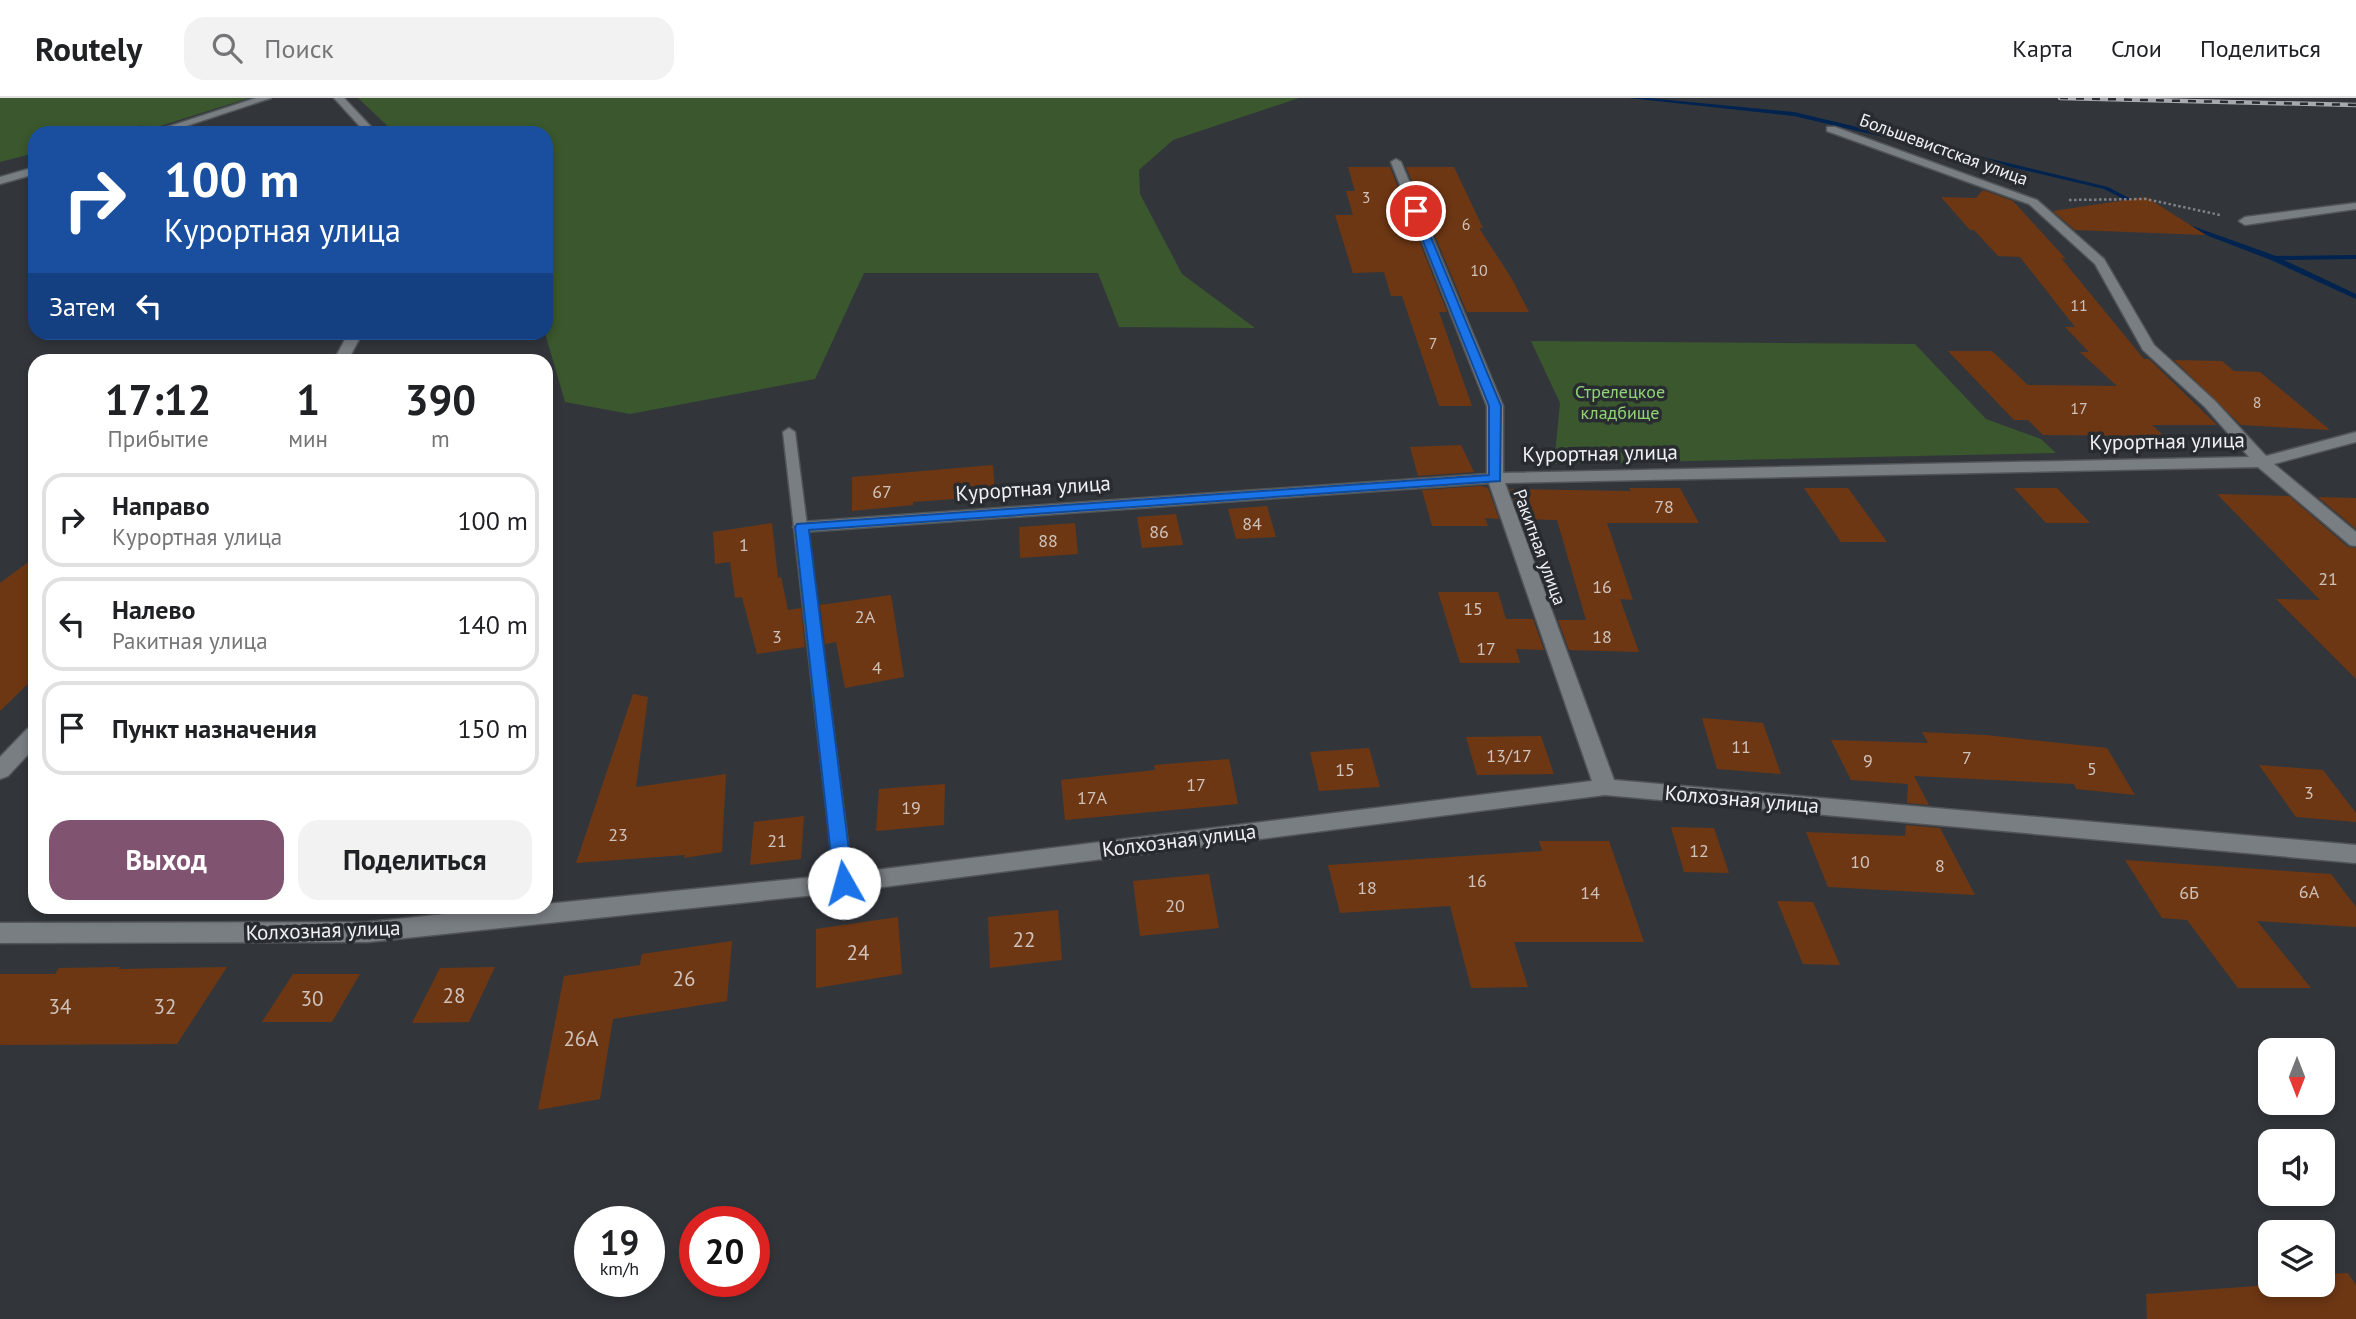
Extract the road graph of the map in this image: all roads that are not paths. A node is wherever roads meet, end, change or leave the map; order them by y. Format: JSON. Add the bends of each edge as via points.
{"nodes":[{"id":1,"x":266,"y":98,"type":"edge"},
{"id":2,"x":339,"y":98,"type":"edge"},
{"id":3,"x":176,"y":126,"type":"edge"},
{"id":4,"x":365,"y":126,"type":"edge"},
{"id":5,"x":1831,"y":129,"type":"dead end"},
{"id":6,"x":1396,"y":162,"type":"dead end"},
{"id":7,"x":28,"y":172,"type":"edge"},
{"id":8,"x":0,"y":181,"type":"edge"},
{"id":9,"x":2356,"y":206,"type":"edge"},
{"id":10,"x":2245,"y":221,"type":"road end"},
{"id":11,"x":789,"y":432,"type":"dead end"},
{"id":12,"x":2356,"y":436,"type":"edge"},
{"id":13,"x":2262,"y":462,"type":"junction"},
{"id":14,"x":1495,"y":478,"type":"junction"},
{"id":15,"x":802,"y":527,"type":"junction"},
{"id":16,"x":2356,"y":541,"type":"edge"},
{"id":17,"x":28,"y":741,"type":"edge"},
{"id":18,"x":0,"y":771,"type":"edge"},
{"id":19,"x":1605,"y":787,"type":"junction"},
{"id":20,"x":2356,"y":854,"type":"edge"},
{"id":21,"x":844,"y":883,"type":"junction"},
{"id":22,"x":553,"y":913,"type":"edge"},
{"id":23,"x":543,"y":914,"type":"edge"},
{"id":24,"x":0,"y":933,"type":"edge"}],
"edges":[{"from":1,"to":3,"type":"street"},
{"from":2,"to":4,"type":"street"},
{"from":5,"to":13,"type":"street","name":"Большевистская улица","via":[[2034,202],[2100,262],[2148,347],[2210,404]]},
{"from":6,"to":14,"type":"street","name":"Ракитная улица","via":[[1495,406]]},
{"from":7,"to":8,"type":"street"},
{"from":9,"to":10,"type":"street"},
{"from":11,"to":15,"type":"lane"},
{"from":12,"to":13,"type":"street","name":"Курортная улица"},
{"from":13,"to":14,"type":"street","name":"Курортная улица"},
{"from":13,"to":16,"type":"street","name":"Большевистская улица"},
{"from":14,"to":15,"type":"street","name":"Курортная улица"},
{"from":14,"to":19,"type":"street","name":"Ракитная улица"},
{"from":15,"to":21,"type":"lane"},
{"from":17,"to":18,"type":"street"},
{"from":19,"to":20,"type":"street","name":"Колхозная улица"},
{"from":19,"to":21,"type":"street","name":"Колхозная улица"},
{"from":21,"to":22,"type":"street","name":"Колхозная улица"},
{"from":23,"to":24,"type":"street","name":"Колхозная улица","via":[[368,932]]}]}
